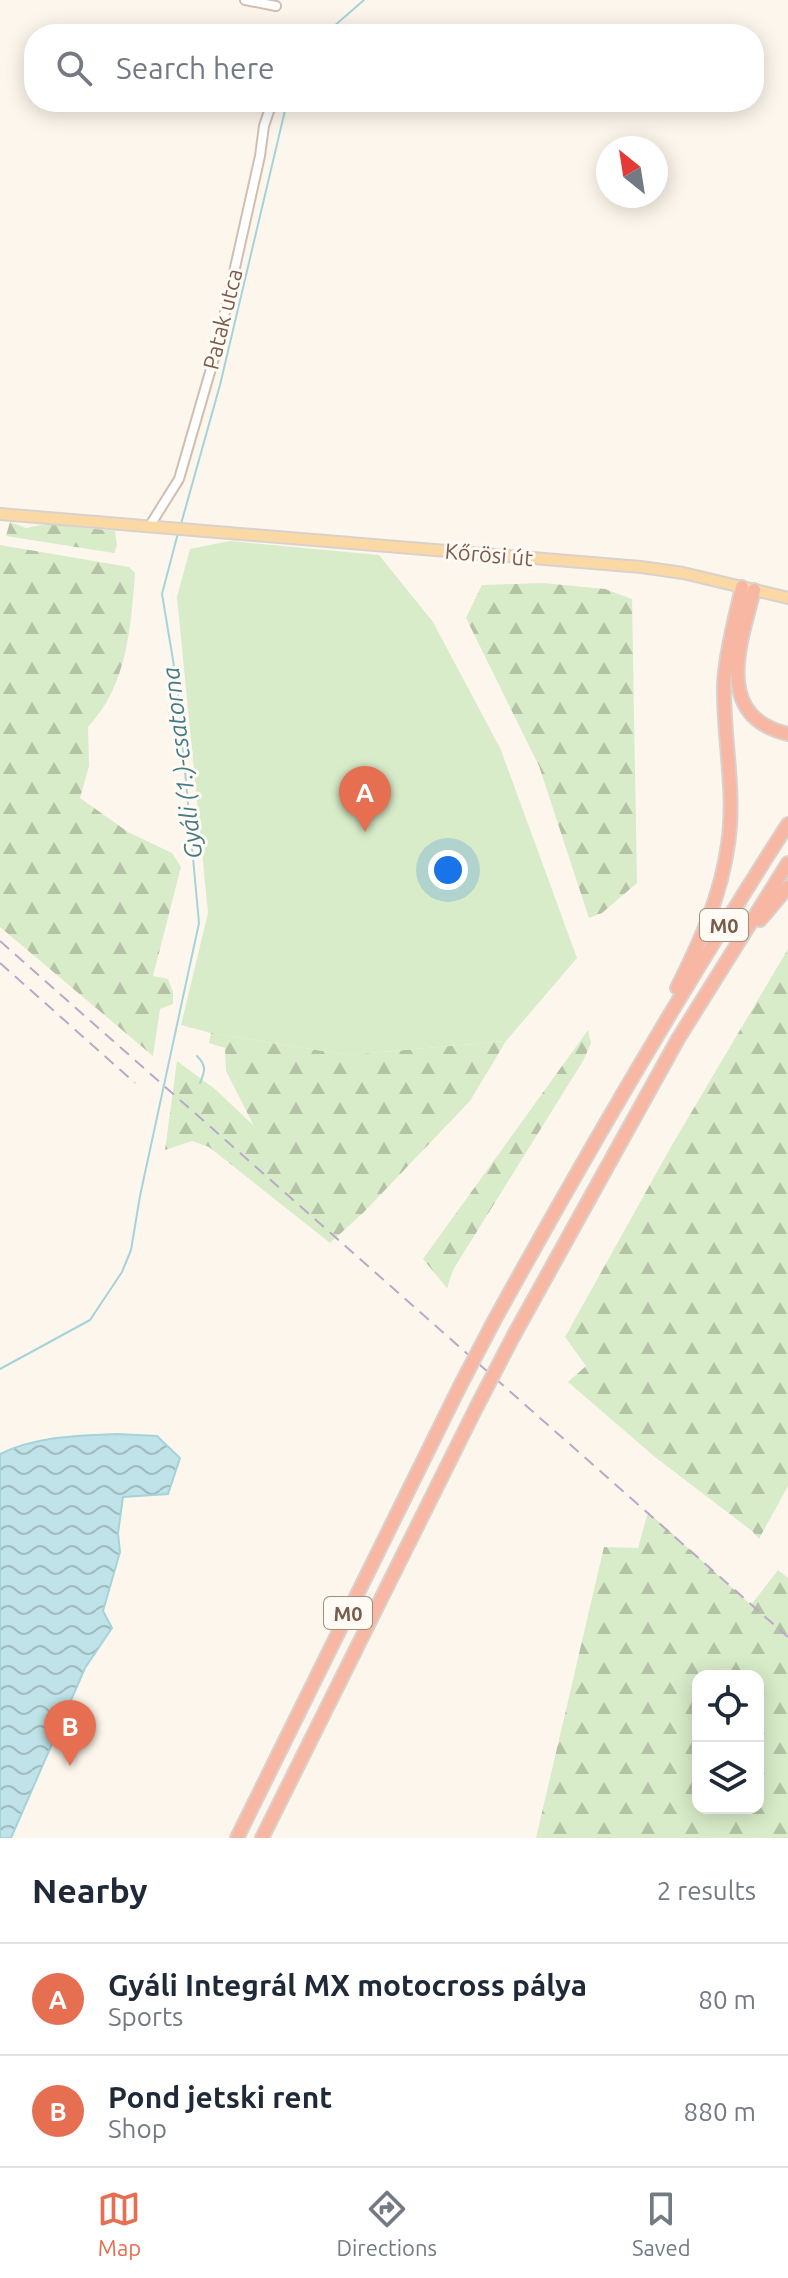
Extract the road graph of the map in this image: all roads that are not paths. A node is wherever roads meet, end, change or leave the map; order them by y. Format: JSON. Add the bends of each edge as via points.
{"nodes":[{"id":1,"x":245,"y":0,"type":"edge"},
{"id":2,"x":276,"y":6,"type":"dead end"},
{"id":3,"x":269,"y":112,"type":"edge"},
{"id":4,"x":0,"y":514,"type":"edge"},
{"id":5,"x":149,"y":527,"type":"junction"},
{"id":6,"x":748,"y":589,"type":"junction"},
{"id":7,"x":788,"y":598,"type":"edge"},
{"id":8,"x":788,"y":734,"type":"edge"},
{"id":9,"x":788,"y":824,"type":"edge"},
{"id":10,"x":788,"y":863,"type":"edge"},
{"id":11,"x":788,"y":887,"type":"edge"},
{"id":12,"x":710,"y":986,"type":"junction"},
{"id":13,"x":662,"y":1026,"type":"junction"},
{"id":14,"x":237,"y":1838,"type":"edge"},
{"id":15,"x":262,"y":1838,"type":"edge"}],
"edges":[{"from":1,"to":2,"type":"street"},
{"from":3,"to":5,"type":"street","name":"Patak utca","via":[[217,348],[179,479]]},
{"from":4,"to":5,"type":"main road","name":"Kőrösi út"},
{"from":5,"to":6,"type":"main road","name":"Kőrösi út","via":[[653,568]]},
{"from":6,"to":7,"type":"main road","name":"Kőrösi út"},
{"from":6,"to":8,"type":"highway","via":[[737,685],[755,717]]},
{"from":6,"to":13,"type":"highway","via":[[724,685],[731,796],[725,861],[705,929]]},
{"from":9,"to":13,"type":"highway","number":"M0"},
{"from":10,"to":12,"type":"highway","number":"M0"},
{"from":11,"to":12,"type":"highway"},
{"from":12,"to":15,"type":"highway","number":"M0","bridge":true,"via":[[514,1335]]},
{"from":13,"to":14,"type":"highway","number":"M0","bridge":true,"via":[[494,1321]]}]}
